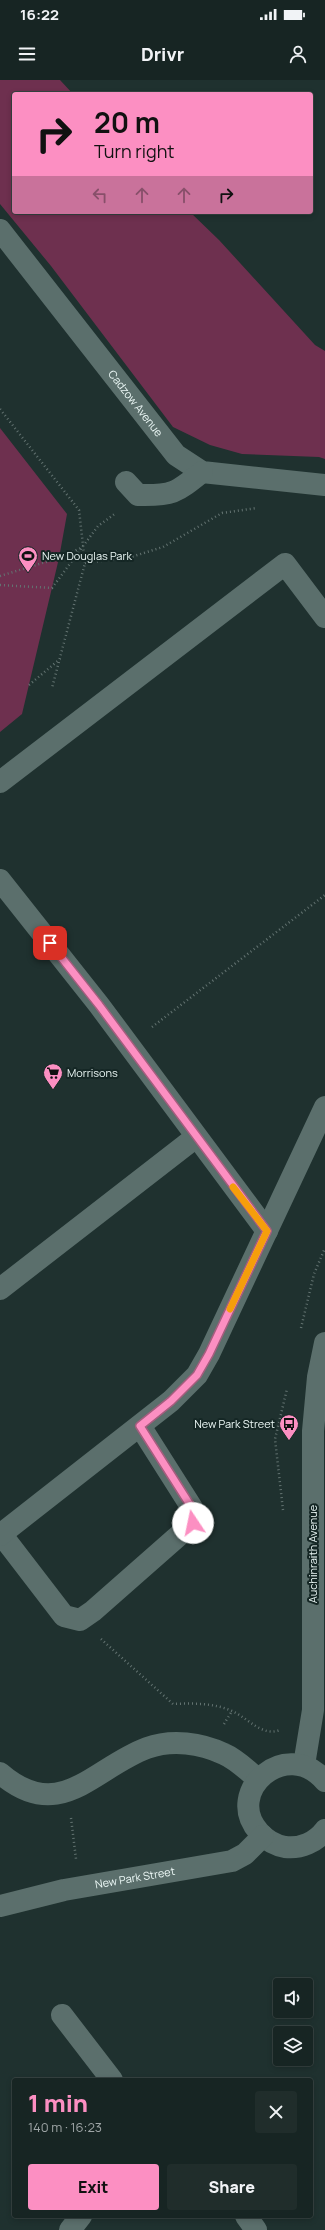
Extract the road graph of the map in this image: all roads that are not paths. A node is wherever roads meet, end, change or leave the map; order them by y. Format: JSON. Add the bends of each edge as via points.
{"nodes":[{"id":1,"x":0,"y":230,"type":"edge"},
{"id":2,"x":202,"y":472,"type":"junction"},
{"id":3,"x":325,"y":485,"type":"edge"},
{"id":4,"x":132,"y":489,"type":"road end"},
{"id":5,"x":325,"y":617,"type":"edge"},
{"id":6,"x":0,"y":782,"type":"edge"},
{"id":7,"x":0,"y":880,"type":"edge"},
{"id":8,"x":325,"y":1107,"type":"edge"},
{"id":9,"x":196,"y":1137,"type":"junction"},
{"id":10,"x":267,"y":1231,"type":"junction"},
{"id":11,"x":0,"y":1289,"type":"edge"},
{"id":12,"x":325,"y":1343,"type":"edge"},
{"id":13,"x":140,"y":1426,"type":"junction"},
{"id":14,"x":1,"y":1535,"type":"edge"},
{"id":15,"x":304,"y":1766,"type":"junction"},
{"id":16,"x":0,"y":1773,"type":"edge"},
{"id":17,"x":258,"y":1779,"type":"junction"},
{"id":18,"x":325,"y":1781,"type":"edge"},
{"id":19,"x":324,"y":1834,"type":"edge"},
{"id":20,"x":263,"y":1836,"type":"junction"},
{"id":21,"x":0,"y":1906,"type":"edge"},
{"id":22,"x":62,"y":2016,"type":"dead end"},
{"id":23,"x":110,"y":2078,"type":"edge"},
{"id":24,"x":79,"y":2218,"type":"edge"},
{"id":25,"x":247,"y":2218,"type":"edge"},
{"id":26,"x":70,"y":2230,"type":"edge"},
{"id":27,"x":256,"y":2230,"type":"edge"}],
"edges":[{"from":1,"to":2,"type":"street","name":"Cadzow Avenue","via":[[176,455]]},
{"from":2,"to":3,"type":"street","name":"Cadzow Avenue"},
{"from":2,"to":4,"type":"street","via":[[180,490],[163,496]]},
{"from":5,"to":6,"type":"street","via":[[285,564]]},
{"from":7,"to":9,"type":"street","via":[[99,1005]]},
{"from":8,"to":10,"type":"street"},
{"from":9,"to":10,"type":"street"},
{"from":9,"to":11,"type":"street"},
{"from":10,"to":13,"type":"street","via":[[197,1375],[171,1401]]},
{"from":12,"to":15,"type":"street","name":"Auchinraith Avenue","via":[[318,1377],[313,1431],[313,1710]]},
{"from":13,"to":14,"type":"street"},
{"from":13,"to":14,"type":"street","via":[[192,1508],[193,1523],[80,1620],[64,1616]]},
{"from":15,"to":17,"type":"street","via":[[294,1764],[274,1767]]},
{"from":15,"to":18,"type":"street"},
{"from":16,"to":17,"type":"street","via":[[12,1783],[30,1791],[48,1794],[68,1792],[88,1783],[122,1760],[148,1748],[170,1743],[192,1744],[226,1754]]},
{"from":17,"to":20,"type":"street","via":[[250,1798],[250,1808],[256,1828]]},
{"from":19,"to":20,"type":"street","via":[[306,1845],[288,1847],[274,1844]]},
{"from":20,"to":21,"type":"street","name":"New Park Street","via":[[245,1854],[232,1861],[79,1887]]},
{"from":22,"to":23,"type":"street"},
{"from":24,"to":26,"type":"street"},
{"from":25,"to":27,"type":"street"}]}
